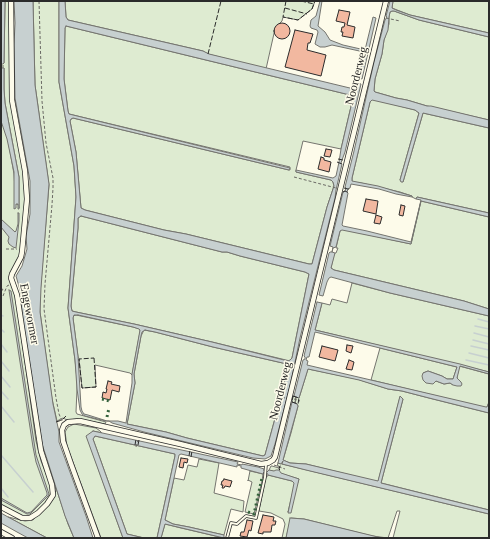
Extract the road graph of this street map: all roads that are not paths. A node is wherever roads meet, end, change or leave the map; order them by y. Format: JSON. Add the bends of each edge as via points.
{"nodes":[{"id":1,"x":11,"y":1,"type":"edge"},
{"id":2,"x":386,"y":1,"type":"edge"},
{"id":3,"x":268,"y":465,"type":"junction"},
{"id":4,"x":1,"y":508,"type":"edge"},
{"id":5,"x":1,"y":532,"type":"edge"},
{"id":6,"x":12,"y":538,"type":"edge"},
{"id":7,"x":98,"y":538,"type":"edge"},
{"id":8,"x":227,"y":538,"type":"edge"}],
"edges":[{"from":1,"to":4,"type":"street","name":"Engewormer","via":[[12,100],[27,190],[21,257],[12,276],[41,451],[53,495],[43,509],[30,518],[22,518]]},
{"from":2,"to":3,"type":"street","name":"Noorderweg","via":[[278,446],[275,457]]},
{"from":3,"to":7,"type":"street","via":[[80,421],[68,422],[62,430],[63,441]]},
{"from":3,"to":8,"type":"lane","via":[[256,518],[246,516],[237,524],[231,523]]},
{"from":5,"to":6,"type":"street"}]}
